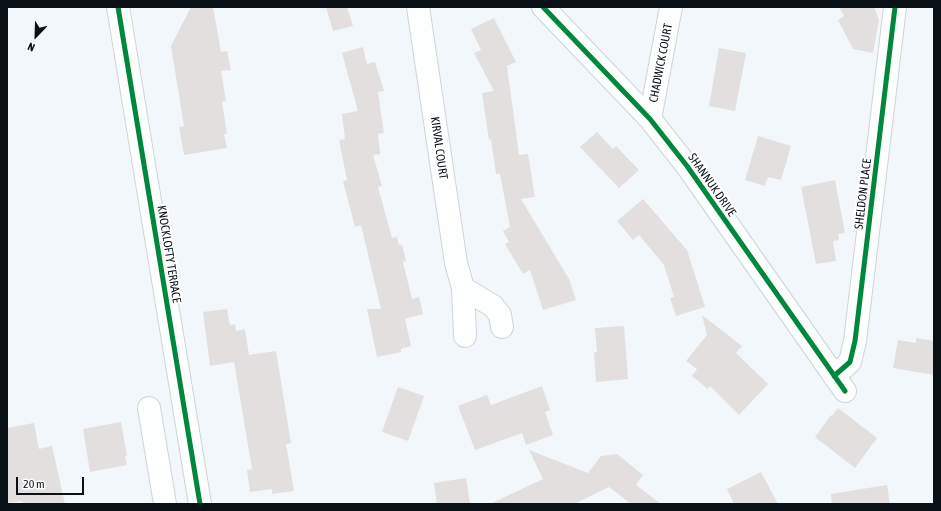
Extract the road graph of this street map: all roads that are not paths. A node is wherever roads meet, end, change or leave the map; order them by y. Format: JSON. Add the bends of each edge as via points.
{"nodes":[{"id":1,"x":118,"y":7,"type":"edge"},
{"id":2,"x":418,"y":7,"type":"edge"},
{"id":3,"x":543,"y":7,"type":"edge"},
{"id":4,"x":671,"y":7,"type":"edge"},
{"id":5,"x":895,"y":7,"type":"edge"},
{"id":6,"x":650,"y":118,"type":"junction"},
{"id":7,"x":463,"y":288,"type":"junction"},
{"id":8,"x":502,"y":327,"type":"dead end"},
{"id":9,"x":464,"y":336,"type":"dead end"},
{"id":10,"x":839,"y":383,"type":"joint"},
{"id":11,"x":149,"y":408,"type":"dead end"},
{"id":12,"x":165,"y":504,"type":"edge"},
{"id":13,"x":200,"y":504,"type":"edge"}],
"edges":[{"from":1,"to":13,"type":"street","name":"KNOCKLOFTY TERRACE"},
{"from":2,"to":7,"type":"street","name":"KIRVAL COURT","via":[[456,263]]},
{"from":3,"to":6,"type":"street","name":"SHANNUK DRIVE"},
{"from":4,"to":6,"type":"street","name":"CHADWICK COURT"},
{"from":5,"to":10,"type":"street","name":"SHELDON PLACE","via":[[855,341],[850,362]]},
{"from":6,"to":10,"type":"street","name":"SHANNUK DRIVE","via":[[687,166]]},
{"from":7,"to":8,"type":"street","via":[[493,306],[500,315]]},
{"from":7,"to":9,"type":"street","name":"KIRVAL COURT"},
{"from":11,"to":12,"type":"street"}]}
